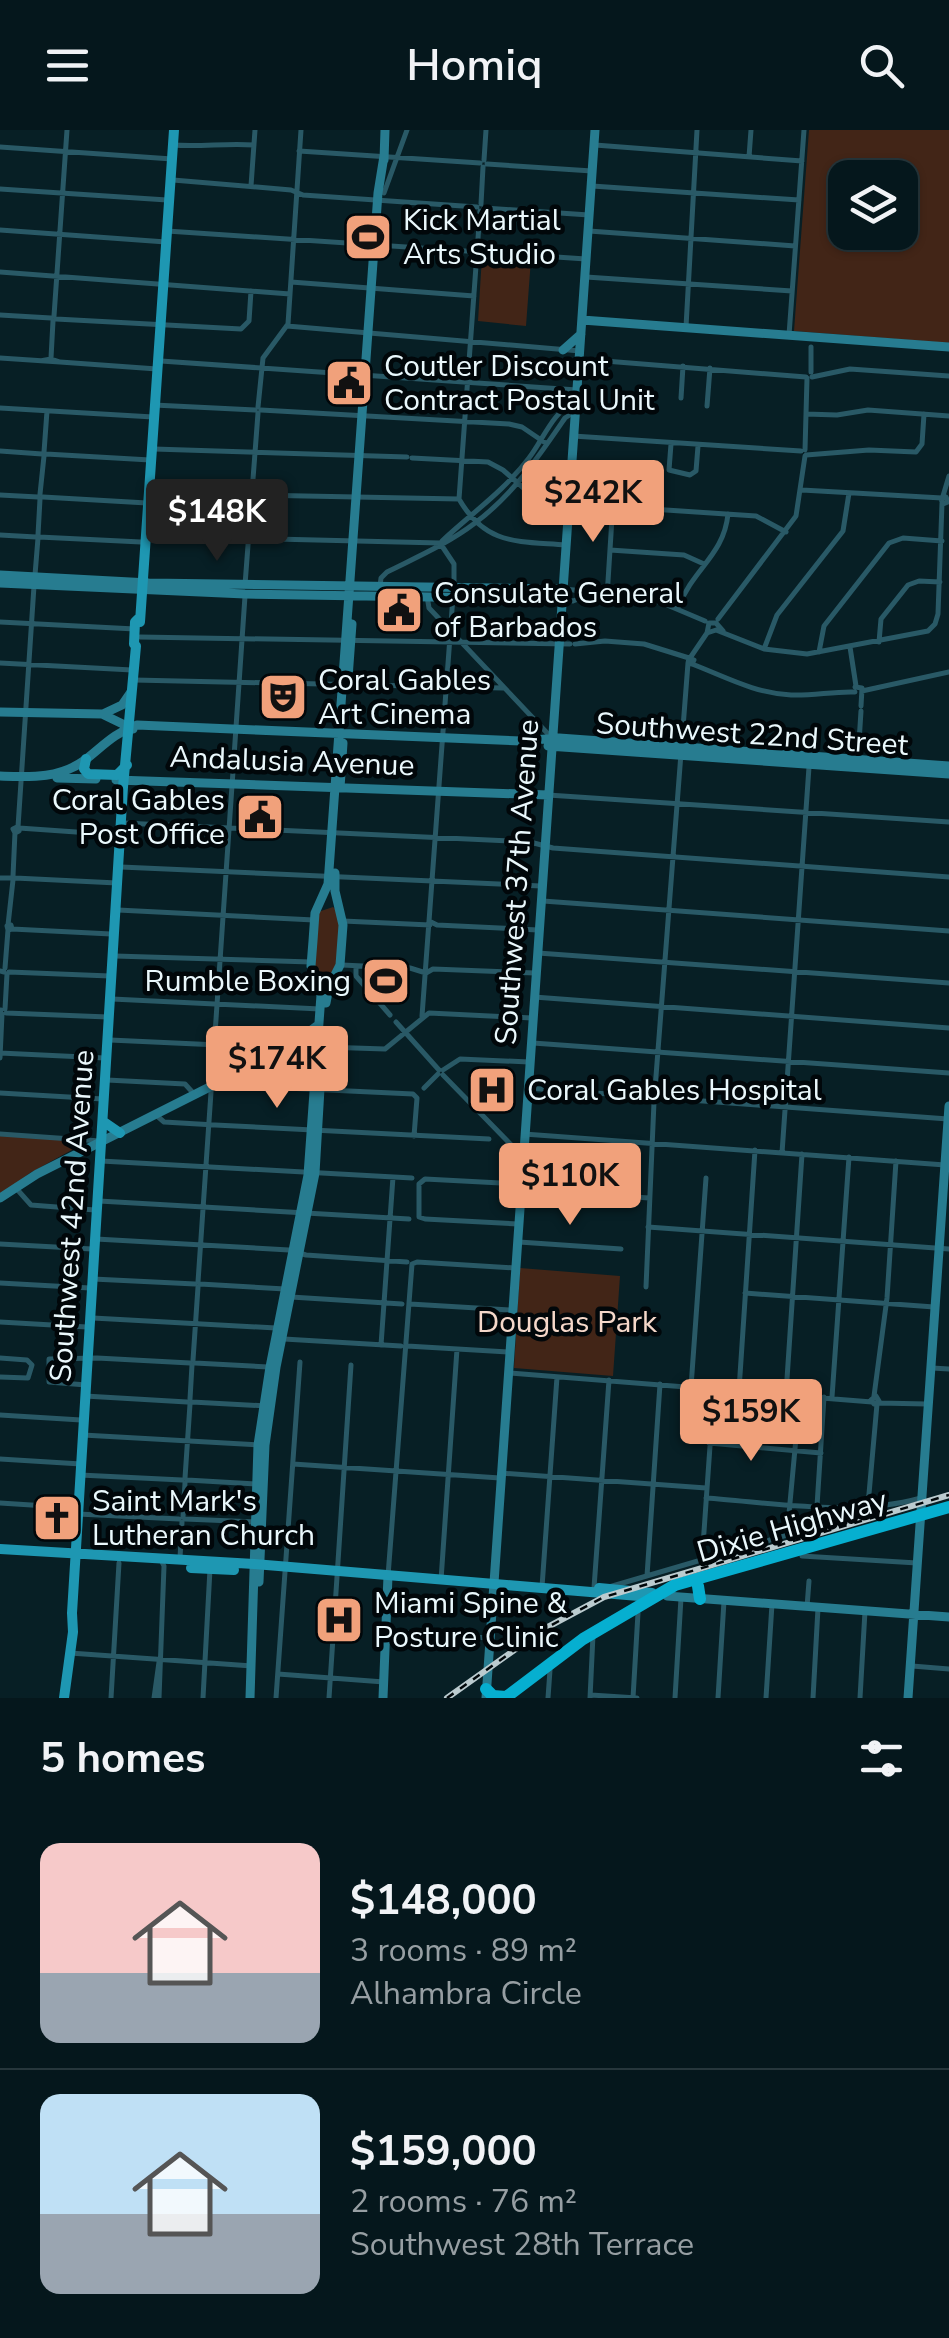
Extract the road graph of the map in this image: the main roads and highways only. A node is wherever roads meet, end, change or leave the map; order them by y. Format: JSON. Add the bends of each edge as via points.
{"nodes":[{"id":1,"x":174,"y":130,"type":"edge"},
{"id":2,"x":86,"y":759,"type":"road end"},
{"id":3,"x":127,"y":765,"type":"junction"},
{"id":4,"x":104,"y":1122,"type":"junction"},
{"id":5,"x":120,"y":1133,"type":"road end"},
{"id":6,"x":949,"y":1510,"type":"edge"},
{"id":7,"x":919,"y":1519,"type":"junction"},
{"id":8,"x":0,"y":1552,"type":"edge"},
{"id":9,"x":76,"y":1556,"type":"junction"},
{"id":10,"x":162,"y":1563,"type":"junction"},
{"id":11,"x":260,"y":1568,"type":"junction"},
{"id":12,"x":581,"y":1590,"type":"junction"},
{"id":13,"x":664,"y":1596,"type":"junction"},
{"id":14,"x":593,"y":1636,"type":"junction"},
{"id":15,"x":550,"y":1666,"type":"junction"},
{"id":16,"x":486,"y":1694,"type":"edge"},
{"id":17,"x":67,"y":1698,"type":"edge"},
{"id":18,"x":506,"y":1698,"type":"edge"},
{"id":19,"x":516,"y":1698,"type":"edge"}],
"edges":[{"from":1,"to":3,"type":"main road","name":"Southwest 42nd Avenue"},
{"from":2,"to":3,"type":"main road","via":[[88,774],[117,775]]},
{"from":3,"to":4,"type":"main road","name":"Southwest 42nd Avenue"},
{"from":4,"to":5,"type":"main road"},
{"from":4,"to":9,"type":"main road","name":"Southwest 42nd Avenue"},
{"from":6,"to":7,"type":"highway"},
{"from":7,"to":13,"type":"highway","via":[[699,1592]]},
{"from":7,"to":13,"type":"highway","name":"Dixie Highway","via":[[684,1582]]},
{"from":8,"to":9,"type":"main road"},
{"from":9,"to":10,"type":"main road"},
{"from":9,"to":10,"type":"main road"},
{"from":9,"to":17,"type":"main road","name":"Southwest 42nd Avenue"},
{"from":10,"to":11,"type":"main road"},
{"from":10,"to":11,"type":"main road"},
{"from":11,"to":12,"type":"main road"},
{"from":12,"to":13,"type":"main road"},
{"from":12,"to":13,"type":"main road"},
{"from":13,"to":14,"type":"highway"},
{"from":13,"to":14,"type":"highway"},
{"from":14,"to":15,"type":"highway"},
{"from":15,"to":18,"type":"highway"},
{"from":15,"to":19,"type":"highway"},
{"from":16,"to":18,"type":"highway"}]}
